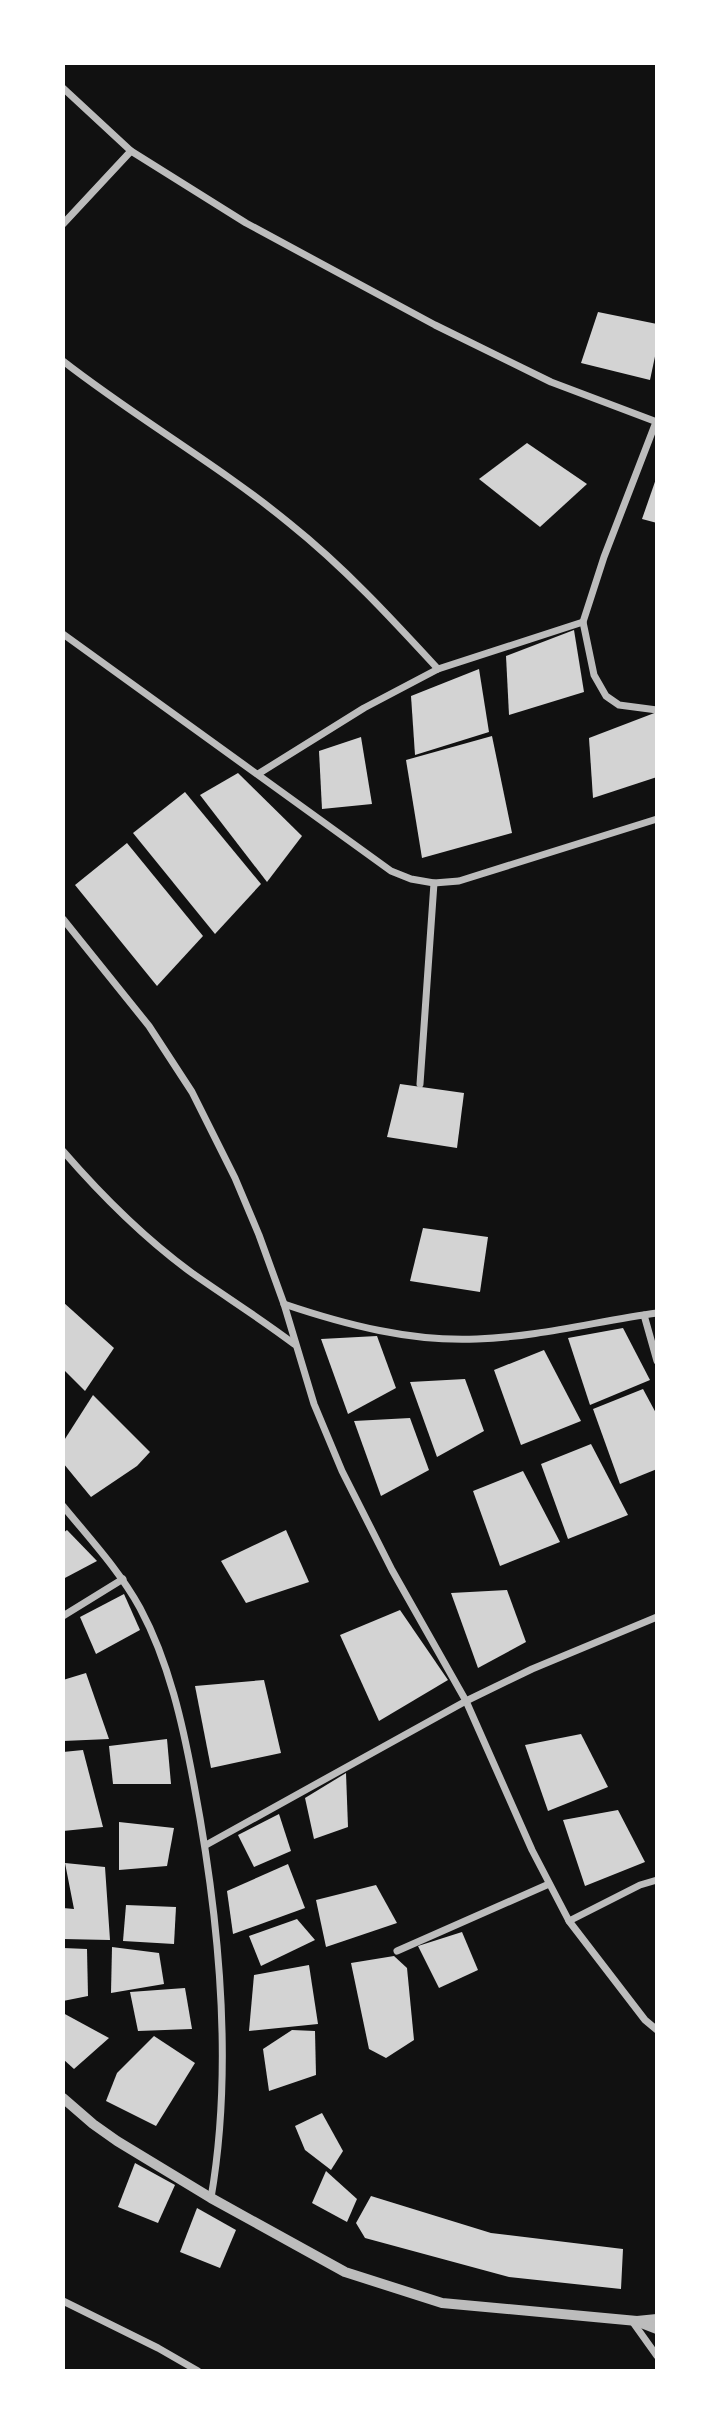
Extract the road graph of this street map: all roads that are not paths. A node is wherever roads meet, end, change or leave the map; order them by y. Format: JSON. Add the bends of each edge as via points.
{"nodes":[{"id":1,"x":63,"y":88,"type":"edge"},
{"id":2,"x":131,"y":150,"type":"junction"},
{"id":3,"x":63,"y":224,"type":"edge"},
{"id":4,"x":63,"y":361,"type":"edge"},
{"id":5,"x":657,"y":422,"type":"edge"},
{"id":6,"x":583,"y":622,"type":"junction"},
{"id":7,"x":63,"y":634,"type":"edge"},
{"id":8,"x":438,"y":670,"type":"junction"},
{"id":9,"x":657,"y":710,"type":"edge"},
{"id":10,"x":258,"y":774,"type":"junction"},
{"id":11,"x":656,"y":821,"type":"edge"},
{"id":12,"x":434,"y":883,"type":"junction"},
{"id":13,"x":63,"y":919,"type":"edge"},
{"id":14,"x":420,"y":1084,"type":"dead end"},
{"id":15,"x":63,"y":1151,"type":"edge"},
{"id":16,"x":284,"y":1304,"type":"junction"},
{"id":17,"x":657,"y":1313,"type":"edge"},
{"id":18,"x":644,"y":1315,"type":"junction"},
{"id":19,"x":295,"y":1344,"type":"junction"},
{"id":20,"x":657,"y":1361,"type":"edge"},
{"id":21,"x":63,"y":1506,"type":"edge"},
{"id":22,"x":123,"y":1578,"type":"junction"},
{"id":23,"x":63,"y":1616,"type":"edge"},
{"id":24,"x":657,"y":1617,"type":"edge"},
{"id":25,"x":466,"y":1701,"type":"junction"},
{"id":26,"x":206,"y":1845,"type":"junction"},
{"id":27,"x":657,"y":1880,"type":"edge"},
{"id":28,"x":549,"y":1884,"type":"junction"},
{"id":29,"x":569,"y":1921,"type":"junction"},
{"id":30,"x":397,"y":1951,"type":"dead end"},
{"id":31,"x":657,"y":2031,"type":"edge"},
{"id":32,"x":63,"y":2098,"type":"edge"},
{"id":33,"x":211,"y":2198,"type":"junction"},
{"id":34,"x":63,"y":2301,"type":"edge"},
{"id":35,"x":657,"y":2319,"type":"edge"},
{"id":36,"x":635,"y":2321,"type":"junction"},
{"id":37,"x":657,"y":2329,"type":"edge"},
{"id":38,"x":657,"y":2356,"type":"edge"},
{"id":39,"x":198,"y":2371,"type":"edge"}],
"edges":[{"from":1,"to":2,"type":"street"},
{"from":2,"to":3,"type":"street"},
{"from":2,"to":5,"type":"street","via":[[246,223],[412,313],[551,382]]},
{"from":4,"to":8,"type":"street","via":[[290,524],[382,607]]},
{"from":5,"to":6,"type":"street"},
{"from":6,"to":8,"type":"street"},
{"from":6,"to":9,"type":"street","via":[[594,675],[606,696],[619,705]]},
{"from":7,"to":10,"type":"street"},
{"from":8,"to":10,"type":"street","via":[[363,708]]},
{"from":10,"to":12,"type":"street","via":[[391,871]]},
{"from":11,"to":12,"type":"street","via":[[459,881]]},
{"from":12,"to":14,"type":"street"},
{"from":13,"to":16,"type":"street","via":[[149,1026],[192,1092],[235,1178]]},
{"from":15,"to":19,"type":"street","via":[[133,1224],[191,1272]]},
{"from":16,"to":18,"type":"street","via":[[397,1334],[440,1339],[479,1339]]},
{"from":16,"to":19,"type":"street"},
{"from":17,"to":18,"type":"street"},
{"from":18,"to":20,"type":"street"},
{"from":19,"to":25,"type":"street","via":[[342,1471]]},
{"from":21,"to":22,"type":"street"},
{"from":22,"to":23,"type":"street"},
{"from":22,"to":26,"type":"street","via":[[159,1648],[181,1723]]},
{"from":24,"to":25,"type":"street"},
{"from":25,"to":26,"type":"street"},
{"from":25,"to":28,"type":"street"},
{"from":26,"to":33,"type":"street","via":[[221,2039],[217,2163]]},
{"from":27,"to":29,"type":"street"},
{"from":28,"to":29,"type":"street"},
{"from":28,"to":30,"type":"street"},
{"from":29,"to":31,"type":"street"},
{"from":32,"to":33,"type":"street","via":[[117,2141]]},
{"from":33,"to":36,"type":"street","via":[[345,2272],[442,2303]]},
{"from":34,"to":39,"type":"street"},
{"from":35,"to":36,"type":"street"},
{"from":36,"to":37,"type":"street"},
{"from":36,"to":38,"type":"street"}]}
